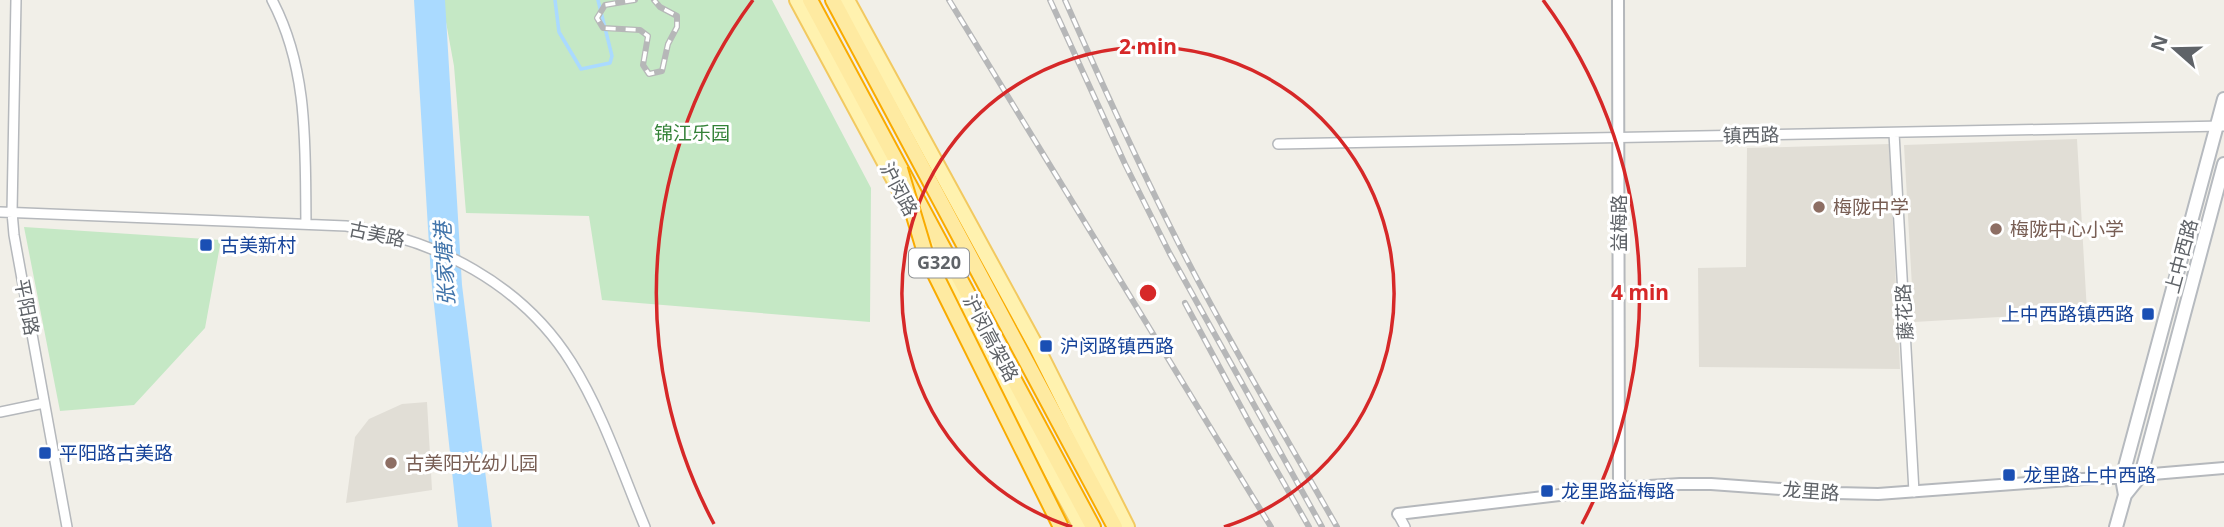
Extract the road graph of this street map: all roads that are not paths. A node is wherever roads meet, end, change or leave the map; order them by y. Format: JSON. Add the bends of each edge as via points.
{"nodes":[{"id":1,"x":16,"y":0,"type":"edge"},
{"id":2,"x":272,"y":0,"type":"edge"},
{"id":3,"x":797,"y":0,"type":"edge"},
{"id":4,"x":810,"y":0,"type":"edge"},
{"id":5,"x":833,"y":0,"type":"edge"},
{"id":6,"x":847,"y":0,"type":"edge"},
{"id":7,"x":1618,"y":0,"type":"edge"},
{"id":8,"x":2224,"y":99,"type":"edge"},
{"id":9,"x":2220,"y":126,"type":"edge"},
{"id":10,"x":1895,"y":133,"type":"junction"},
{"id":11,"x":1618,"y":138,"type":"junction"},
{"id":12,"x":1278,"y":144,"type":"dead end"},
{"id":13,"x":2224,"y":164,"type":"edge"},
{"id":14,"x":900,"y":169,"type":"junction"},
{"id":15,"x":0,"y":212,"type":"edge"},
{"id":16,"x":12,"y":212,"type":"junction"},
{"id":17,"x":306,"y":224,"type":"junction"},
{"id":18,"x":44,"y":403,"type":"junction"},
{"id":19,"x":0,"y":412,"type":"edge"},
{"id":20,"x":2224,"y":468,"type":"edge"},
{"id":21,"x":2141,"y":475,"type":"junction"},
{"id":22,"x":2122,"y":478,"type":"junction"},
{"id":23,"x":1619,"y":488,"type":"junction"},
{"id":24,"x":1914,"y":492,"type":"junction"},
{"id":25,"x":2125,"y":495,"type":"junction"},
{"id":26,"x":1398,"y":514,"type":"junction"},
{"id":27,"x":67,"y":527,"type":"edge"},
{"id":28,"x":645,"y":527,"type":"edge"},
{"id":29,"x":1061,"y":527,"type":"edge"},
{"id":30,"x":1081,"y":527,"type":"edge"},
{"id":31,"x":1093,"y":527,"type":"edge"},
{"id":32,"x":1115,"y":527,"type":"edge"},
{"id":33,"x":1127,"y":527,"type":"edge"},
{"id":34,"x":1399,"y":527,"type":"edge"},
{"id":35,"x":1405,"y":527,"type":"edge"},
{"id":36,"x":2116,"y":527,"type":"edge"}],
"edges":[{"from":1,"to":16,"type":"street","name":"平阳路"},
{"from":2,"to":17,"type":"street","via":[[286,29],[301,90]]},
{"from":3,"to":30,"type":"main road","name":"沪闵路","number":"G320"},
{"from":4,"to":14,"type":"highway","name":"沪闵高架路"},
{"from":5,"to":32,"type":"highway","name":"沪闵高架路"},
{"from":6,"to":33,"type":"main road","number":"G320","via":[[1037,348]]},
{"from":7,"to":11,"type":"street","name":"益梅路"},
{"from":8,"to":9,"type":"main road","name":"上中西路"},
{"from":9,"to":10,"type":"street","name":"镇西路"},
{"from":9,"to":22,"type":"main road","name":"上中西路"},
{"from":10,"to":11,"type":"street","name":"镇西路"},
{"from":10,"to":24,"type":"street","name":"藤花路"},
{"from":11,"to":12,"type":"street","name":"镇西路"},
{"from":11,"to":23,"type":"street","name":"益梅路"},
{"from":13,"to":21,"type":"main road","name":"上中西路"},
{"from":14,"to":29,"type":"highway","bridge":true,"via":[[926,256]]},
{"from":14,"to":31,"type":"highway","name":"沪闵高架路","bridge":true},
{"from":15,"to":16,"type":"street","name":"古美路"},
{"from":16,"to":17,"type":"street","name":"古美路"},
{"from":16,"to":18,"type":"street","name":"平阳路"},
{"from":17,"to":28,"type":"street","name":"古美路","via":[[372,230],[419,244],[471,268],[508,292],[570,361]]},
{"from":18,"to":19,"type":"street"},
{"from":18,"to":27,"type":"street","name":"平阳路"},
{"from":20,"to":21,"type":"street","name":"龙里路"},
{"from":21,"to":22,"type":"street","name":"龙里路"},
{"from":21,"to":25,"type":"main road","name":"上中西路"},
{"from":22,"to":24,"type":"street","name":"龙里路"},
{"from":22,"to":25,"type":"main road","name":"上中西路"},
{"from":23,"to":24,"type":"street","name":"龙里路","via":[[1711,484],[1836,493]]},
{"from":23,"to":26,"type":"street","name":"龙里路"},
{"from":25,"to":36,"type":"main road","name":"上中西路"},
{"from":26,"to":34,"type":"street"},
{"from":26,"to":35,"type":"street"}]}
